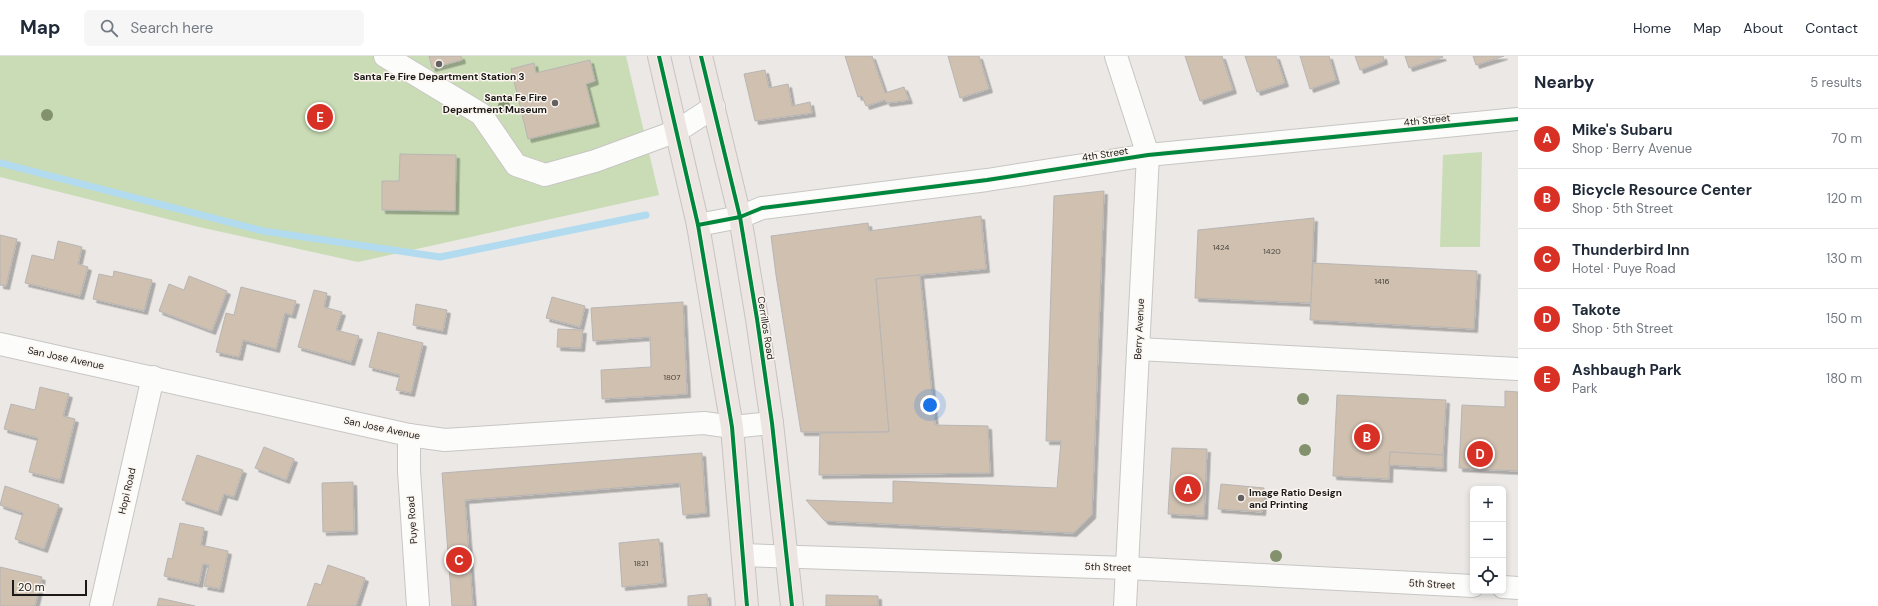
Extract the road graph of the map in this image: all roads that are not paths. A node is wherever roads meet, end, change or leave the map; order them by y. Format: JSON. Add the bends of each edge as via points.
{"nodes":[{"id":1,"x":385,"y":56,"type":"edge"},
{"id":2,"x":659,"y":56,"type":"edge"},
{"id":3,"x":701,"y":56,"type":"edge"},
{"id":4,"x":1116,"y":56,"type":"edge"},
{"id":5,"x":714,"y":107,"type":"junction"},
{"id":6,"x":1518,"y":119,"type":"edge"},
{"id":7,"x":677,"y":131,"type":"junction"},
{"id":8,"x":1148,"y":155,"type":"junction"},
{"id":9,"x":740,"y":217,"type":"junction"},
{"id":10,"x":698,"y":226,"type":"junction"},
{"id":11,"x":0,"y":344,"type":"edge"},
{"id":12,"x":1138,"y":349,"type":"junction"},
{"id":13,"x":1518,"y":369,"type":"edge"},
{"id":14,"x":153,"y":377,"type":"junction"},
{"id":15,"x":772,"y":423,"type":"junction"},
{"id":16,"x":732,"y":426,"type":"junction"},
{"id":17,"x":409,"y":435,"type":"junction"},
{"id":18,"x":743,"y":555,"type":"junction"},
{"id":19,"x":788,"y":556,"type":"junction"},
{"id":20,"x":1127,"y":568,"type":"junction"},
{"id":21,"x":1470,"y":586,"type":"edge"},
{"id":22,"x":1506,"y":587,"type":"edge"},
{"id":23,"x":1518,"y":588,"type":"edge"},
{"id":24,"x":101,"y":606,"type":"edge"},
{"id":25,"x":418,"y":606,"type":"edge"},
{"id":26,"x":747,"y":606,"type":"edge"},
{"id":27,"x":792,"y":606,"type":"edge"},
{"id":28,"x":1125,"y":606,"type":"edge"}],
"edges":[{"from":1,"to":7,"type":"street","via":[[481,114],[516,165],[545,175],[595,161]]},
{"from":2,"to":7,"type":"main road"},
{"from":3,"to":5,"type":"main road","name":"Cerrillos Road"},
{"from":4,"to":8,"type":"street","name":"Berry Avenue"},
{"from":5,"to":7,"type":"street"},
{"from":5,"to":9,"type":"main road","name":"Cerrillos Road"},
{"from":6,"to":8,"type":"street","name":"4th Street"},
{"from":7,"to":10,"type":"main road"},
{"from":8,"to":9,"type":"street","name":"4th Street","via":[[987,180],[762,208]]},
{"from":8,"to":12,"type":"street","name":"Berry Avenue"},
{"from":9,"to":10,"type":"street","name":"4th Street"},
{"from":9,"to":15,"type":"main road","name":"Cerrillos Road"},
{"from":10,"to":16,"type":"main road"},
{"from":11,"to":14,"type":"street","name":"San Jose Avenue"},
{"from":12,"to":13,"type":"street"},
{"from":12,"to":20,"type":"street","name":"Berry Avenue"},
{"from":14,"to":17,"type":"street","name":"San Jose Avenue"},
{"from":14,"to":24,"type":"street","name":"Hopi Road"},
{"from":15,"to":16,"type":"street","name":"San Jose Avenue"},
{"from":15,"to":19,"type":"main road","name":"Cerrillos Road"},
{"from":16,"to":17,"type":"street","name":"San Jose Avenue","via":[[704,423],[445,440]]},
{"from":16,"to":18,"type":"main road"},
{"from":17,"to":25,"type":"street","name":"Puye Road"},
{"from":18,"to":19,"type":"street","name":"5th Street"},
{"from":18,"to":26,"type":"main road"},
{"from":19,"to":20,"type":"street","name":"5th Street"},
{"from":19,"to":27,"type":"main road","name":"Cerrillos Road"},
{"from":20,"to":21,"type":"street","name":"5th Street"},
{"from":20,"to":28,"type":"street","name":"Berry Avenue"},
{"from":22,"to":23,"type":"street"}]}
